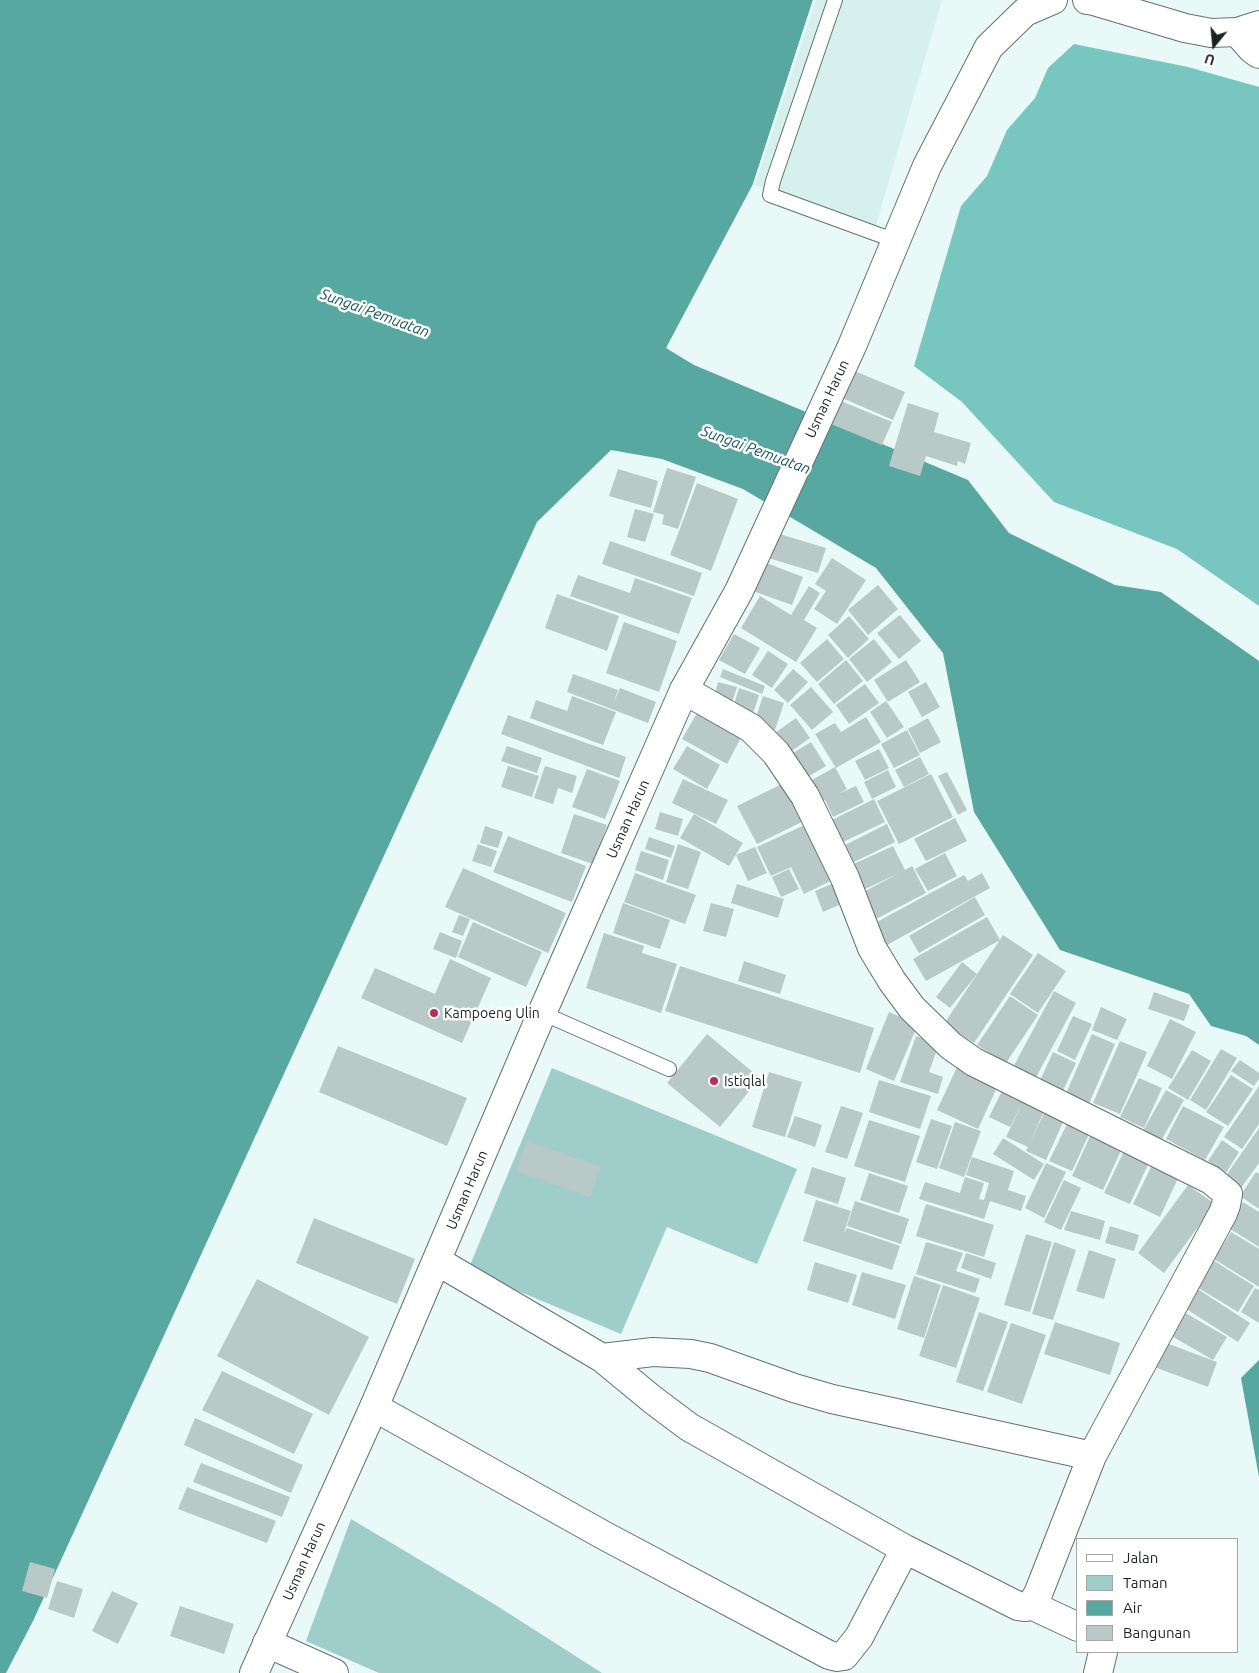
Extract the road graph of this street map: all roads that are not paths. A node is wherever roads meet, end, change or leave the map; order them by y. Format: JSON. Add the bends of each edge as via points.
{"nodes":[{"id":1,"x":835,"y":0,"type":"edge"},
{"id":2,"x":1053,"y":0,"type":"edge"},
{"id":3,"x":1087,"y":0,"type":"edge"},
{"id":4,"x":1248,"y":28,"type":"edge"},
{"id":5,"x":1259,"y":54,"type":"edge"},
{"id":6,"x":896,"y":241,"type":"junction"},
{"id":7,"x":684,"y":690,"type":"junction"},
{"id":8,"x":542,"y":1013,"type":"junction"},
{"id":9,"x":669,"y":1069,"type":"dead end"},
{"id":10,"x":437,"y":1261,"type":"junction"},
{"id":11,"x":602,"y":1358,"type":"junction"},
{"id":12,"x":374,"y":1407,"type":"junction"},
{"id":13,"x":1092,"y":1456,"type":"junction"},
{"id":14,"x":905,"y":1549,"type":"junction"},
{"id":15,"x":1031,"y":1605,"type":"junction"},
{"id":16,"x":1076,"y":1626,"type":"edge"},
{"id":17,"x":267,"y":1643,"type":"junction"},
{"id":18,"x":1103,"y":1653,"type":"edge"},
{"id":19,"x":254,"y":1673,"type":"edge"},
{"id":20,"x":334,"y":1673,"type":"edge"},
{"id":21,"x":1098,"y":1673,"type":"edge"}],
"edges":[{"from":1,"to":6,"type":"lane","via":[[770,195]]},
{"from":2,"to":6,"type":"street","name":"Usman Harun","via":[[1025,12],[989,47],[927,166]]},
{"from":3,"to":4,"type":"street","via":[[1211,34]]},
{"from":4,"to":5,"type":"street"},
{"from":6,"to":7,"type":"street","name":"Usman Harun","via":[[852,346],[739,591]]},
{"from":7,"to":8,"type":"street","name":"Usman Harun"},
{"from":7,"to":13,"type":"street","via":[[751,728],[780,759],[805,796],[845,878],[872,948],[912,1008],[951,1046],[974,1062],[1211,1180],[1228,1194],[1223,1213]]},
{"from":8,"to":9,"type":"lane"},
{"from":8,"to":10,"type":"street","name":"Usman Harun"},
{"from":10,"to":11,"type":"street"},
{"from":10,"to":12,"type":"street","name":"Usman Harun"},
{"from":11,"to":13,"type":"street","via":[[653,1352],[691,1354],[832,1399]]},
{"from":11,"to":14,"type":"street","via":[[689,1427]]},
{"from":12,"to":14,"type":"street","via":[[605,1536],[837,1657],[844,1656],[853,1647]]},
{"from":12,"to":17,"type":"street","name":"Usman Harun"},
{"from":13,"to":15,"type":"street"},
{"from":14,"to":15,"type":"street","via":[[1018,1606]]},
{"from":15,"to":16,"type":"street"},
{"from":17,"to":19,"type":"street","name":"Usman Harun"},
{"from":17,"to":20,"type":"street"},
{"from":18,"to":21,"type":"street"}]}
